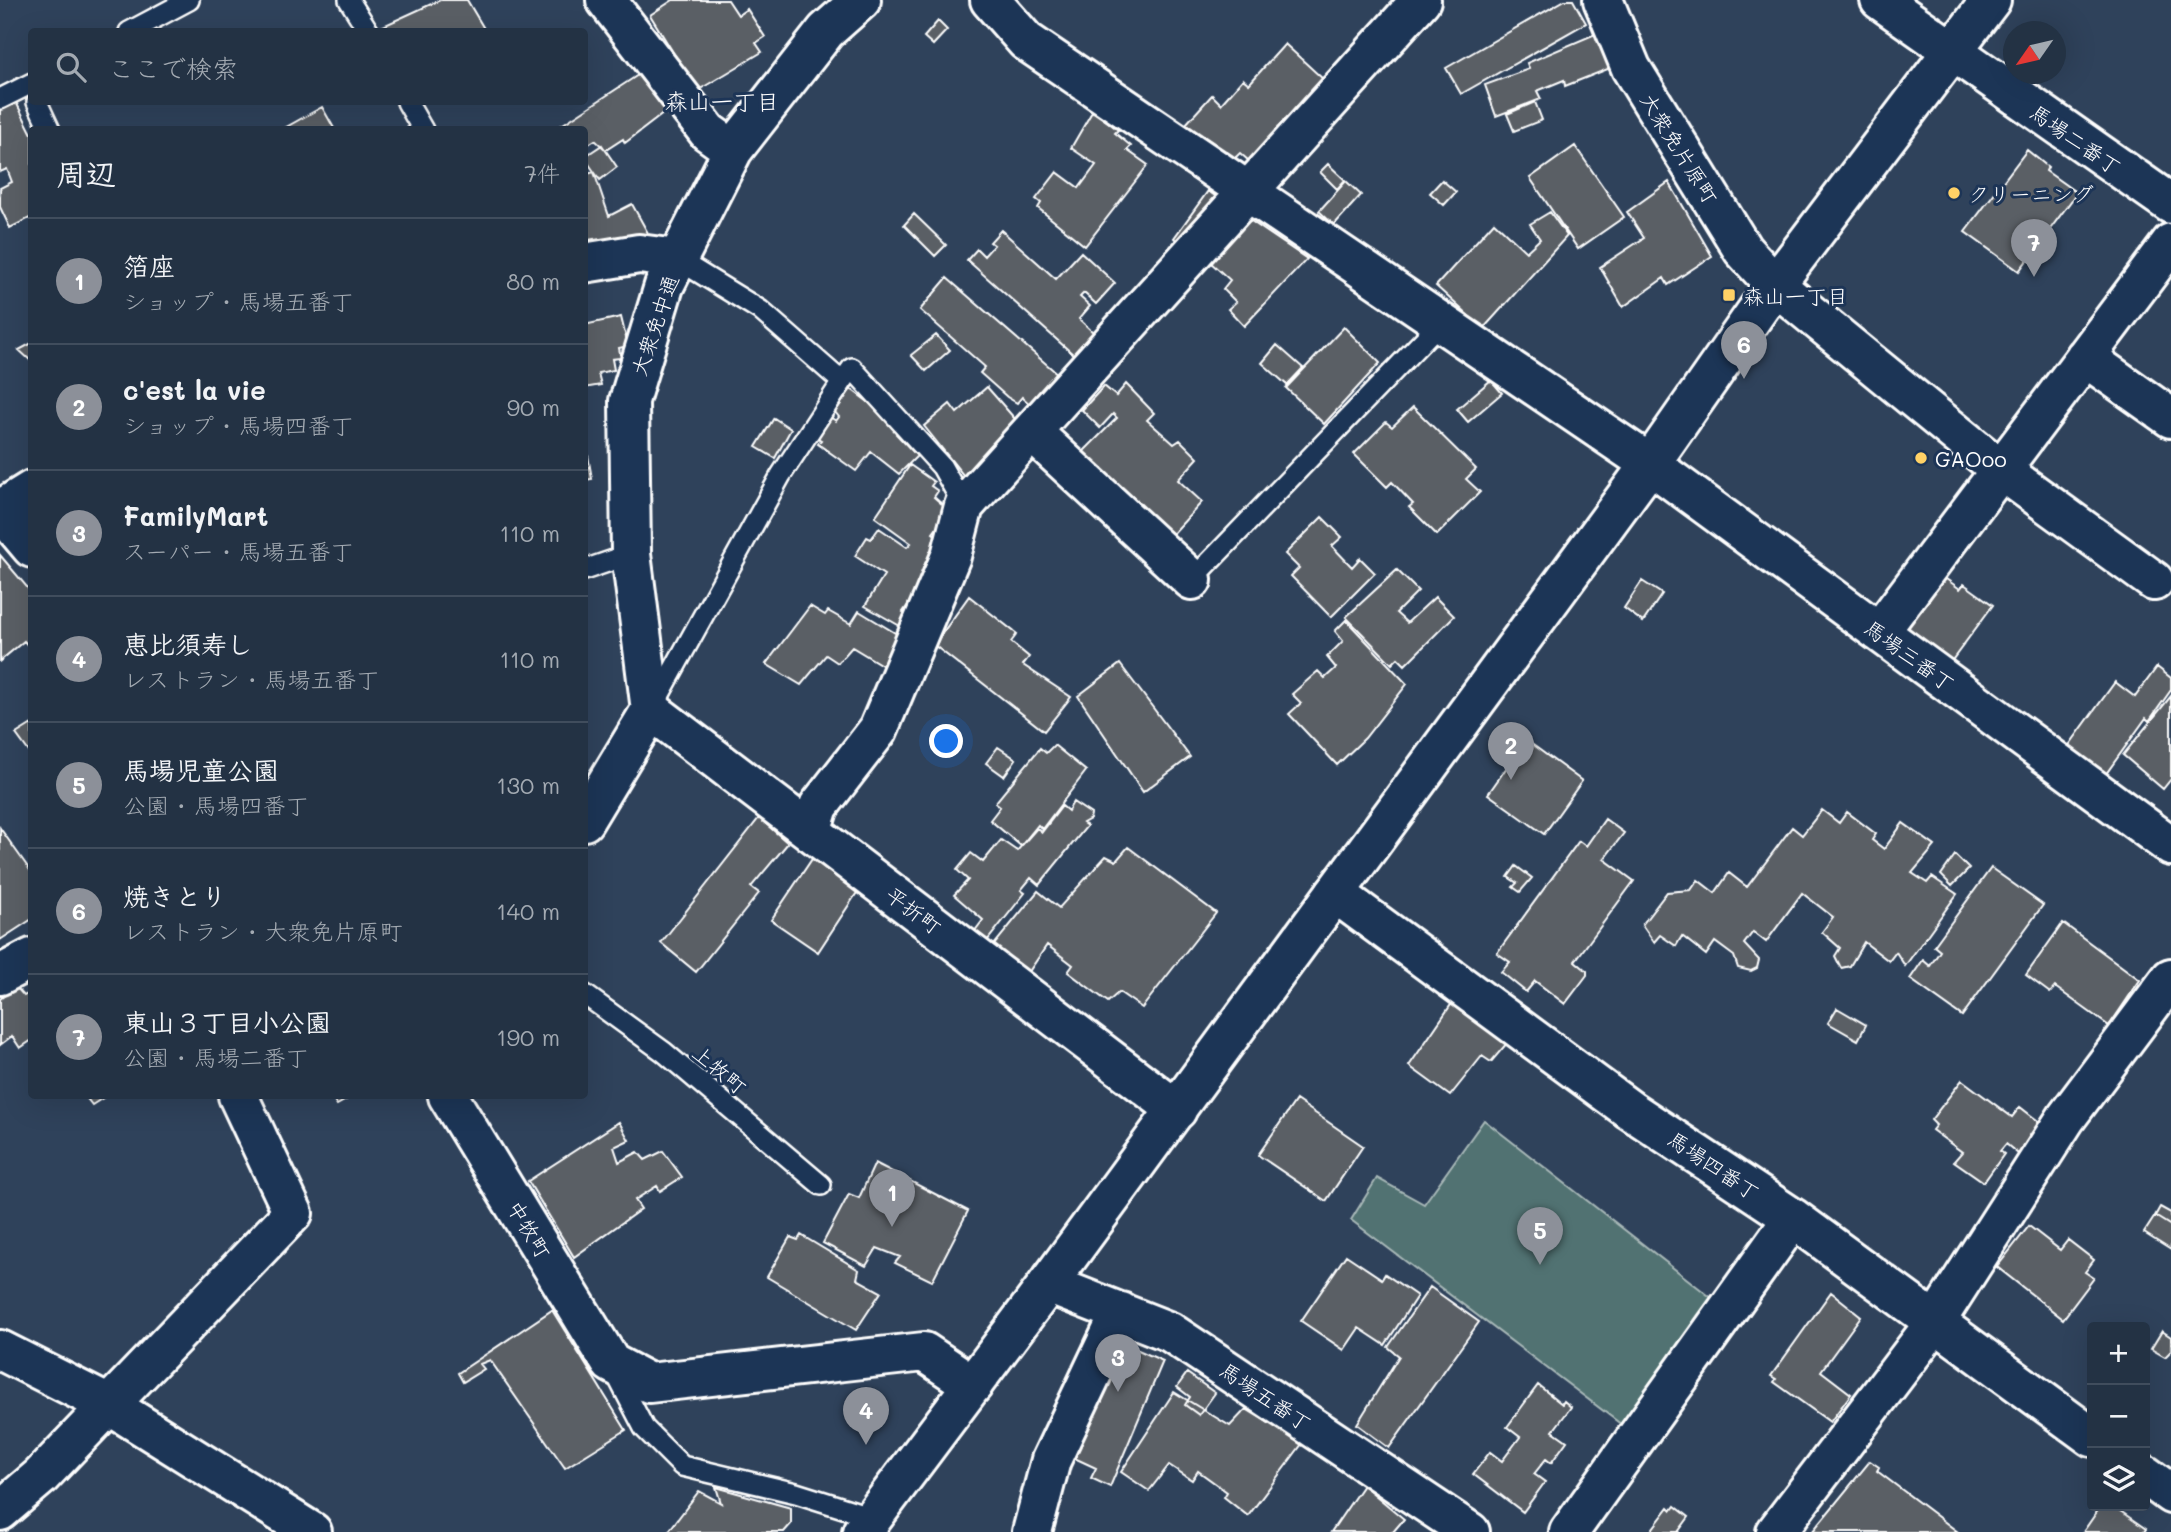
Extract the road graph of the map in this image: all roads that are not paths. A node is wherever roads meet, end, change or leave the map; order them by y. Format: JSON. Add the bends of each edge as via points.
{"nodes":[{"id":1,"x":189,"y":0,"type":"edge"},
{"id":2,"x":349,"y":0,"type":"edge"},
{"id":3,"x":606,"y":0,"type":"edge"},
{"id":4,"x":861,"y":0,"type":"edge"},
{"id":5,"x":990,"y":0,"type":"edge"},
{"id":6,"x":1421,"y":0,"type":"edge"},
{"id":7,"x":1603,"y":0,"type":"edge"},
{"id":8,"x":1880,"y":0,"type":"edge"},
{"id":9,"x":1991,"y":0,"type":"edge"},
{"id":10,"x":136,"y":28,"type":"edge"},
{"id":11,"x":366,"y":28,"type":"edge"},
{"id":12,"x":1952,"y":53,"type":"junction"},
{"id":13,"x":28,"y":91,"type":"edge"},
{"id":14,"x":0,"y":99,"type":"edge"},
{"id":15,"x":39,"y":105,"type":"edge"},
{"id":16,"x":409,"y":105,"type":"edge"},
{"id":17,"x":48,"y":126,"type":"edge"},
{"id":18,"x":421,"y":126,"type":"edge"},
{"id":19,"x":733,"y":150,"type":"junction"},
{"id":20,"x":1248,"y":193,"type":"junction"},
{"id":21,"x":2171,"y":204,"type":"edge"},
{"id":22,"x":2171,"y":243,"type":"edge"},
{"id":23,"x":677,"y":259,"type":"junction"},
{"id":24,"x":588,"y":262,"type":"edge"},
{"id":25,"x":1775,"y":285,"type":"junction"},
{"id":26,"x":1439,"y":324,"type":"junction"},
{"id":27,"x":2085,"y":357,"type":"junction"},
{"id":28,"x":842,"y":382,"type":"junction"},
{"id":29,"x":2171,"y":418,"type":"edge"},
{"id":30,"x":1032,"y":432,"type":"junction"},
{"id":31,"x":1650,"y":464,"type":"junction"},
{"id":32,"x":2001,"y":470,"type":"junction"},
{"id":33,"x":28,"y":492,"type":"edge"},
{"id":34,"x":964,"y":506,"type":"junction"},
{"id":35,"x":0,"y":510,"type":"edge"},
{"id":36,"x":28,"y":543,"type":"edge"},
{"id":37,"x":631,"y":554,"type":"junction"},
{"id":38,"x":588,"y":569,"type":"edge"},
{"id":39,"x":1192,"y":580,"type":"joint"},
{"id":40,"x":2154,"y":581,"type":"dead end"},
{"id":41,"x":1879,"y":632,"type":"junction"},
{"id":42,"x":651,"y":710,"type":"junction"},
{"id":43,"x":588,"y":814,"type":"edge"},
{"id":44,"x":811,"y":832,"type":"junction"},
{"id":45,"x":2171,"y":846,"type":"edge"},
{"id":46,"x":1335,"y":893,"type":"junction"},
{"id":47,"x":28,"y":960,"type":"edge"},
{"id":48,"x":0,"y":975,"type":"edge"},
{"id":49,"x":2171,"y":978,"type":"edge"},
{"id":50,"x":588,"y":996,"type":"edge"},
{"id":51,"x":238,"y":1099,"type":"edge"},
{"id":52,"x":450,"y":1099,"type":"edge"},
{"id":53,"x":1177,"y":1110,"type":"junction"},
{"id":54,"x":821,"y":1185,"type":"dead end"},
{"id":55,"x":1793,"y":1218,"type":"junction"},
{"id":56,"x":1048,"y":1284,"type":"junction"},
{"id":57,"x":1121,"y":1312,"type":"junction"},
{"id":58,"x":1934,"y":1324,"type":"junction"},
{"id":59,"x":0,"y":1350,"type":"edge"},
{"id":60,"x":611,"y":1363,"type":"junction"},
{"id":61,"x":973,"y":1385,"type":"junction"},
{"id":62,"x":109,"y":1405,"type":"junction"},
{"id":63,"x":2087,"y":1433,"type":"edge"},
{"id":64,"x":2150,"y":1479,"type":"edge"},
{"id":65,"x":2171,"y":1494,"type":"edge"},
{"id":66,"x":0,"y":1511,"type":"edge"},
{"id":67,"x":867,"y":1525,"type":"edge"},
{"id":68,"x":312,"y":1532,"type":"edge"},
{"id":69,"x":1032,"y":1532,"type":"edge"},
{"id":70,"x":1470,"y":1532,"type":"edge"},
{"id":71,"x":1569,"y":1532,"type":"edge"},
{"id":72,"x":1776,"y":1532,"type":"edge"}],
"edges":[{"from":1,"to":10,"type":"lane"},
{"from":2,"to":11,"type":"lane"},
{"from":3,"to":19,"type":"street","via":[[708,132]]},
{"from":4,"to":19,"type":"street","name":"大衆免中通","via":[[826,31]]},
{"from":5,"to":20,"type":"street","name":"馬場三番丁","via":[[1026,41]]},
{"from":6,"to":20,"type":"street"},
{"from":7,"to":25,"type":"street","name":"大衆免片原町","via":[[1631,68],[1743,250]]},
{"from":8,"to":12,"type":"street","name":"馬場二番丁"},
{"from":9,"to":12,"type":"street"},
{"from":12,"to":21,"type":"street","name":"馬場二番丁"},
{"from":12,"to":25,"type":"street"},
{"from":13,"to":14,"type":"lane"},
{"from":15,"to":17,"type":"lane"},
{"from":16,"to":18,"type":"lane"},
{"from":19,"to":23,"type":"street","name":"大衆免中通"},
{"from":20,"to":26,"type":"street","name":"馬場三番丁"},
{"from":20,"to":30,"type":"street"},
{"from":22,"to":27,"type":"street"},
{"from":23,"to":24,"type":"street","via":[[639,254]]},
{"from":23,"to":28,"type":"lane","via":[[760,310]]},
{"from":23,"to":37,"type":"street","name":"大衆免中通","via":[[664,286],[629,401]]},
{"from":25,"to":31,"type":"street"},
{"from":25,"to":32,"type":"street","name":"大衆免片原町"},
{"from":26,"to":31,"type":"street","name":"馬場三番丁"},
{"from":26,"to":39,"type":"lane"},
{"from":27,"to":29,"type":"street"},
{"from":27,"to":32,"type":"street"},
{"from":28,"to":34,"type":"lane","via":[[852,369],[880,397],[942,467]]},
{"from":28,"to":42,"type":"lane","via":[[781,475]]},
{"from":30,"to":34,"type":"street"},
{"from":30,"to":39,"type":"street"},
{"from":31,"to":41,"type":"street","name":"馬場三番丁"},
{"from":31,"to":46,"type":"street"},
{"from":32,"to":40,"type":"street","name":"大衆免片原町"},
{"from":32,"to":41,"type":"street"},
{"from":33,"to":35,"type":"street"},
{"from":34,"to":44,"type":"street","via":[[951,556],[877,730],[820,806]]},
{"from":35,"to":36,"type":"street"},
{"from":37,"to":38,"type":"lane"},
{"from":37,"to":42,"type":"street","name":"大衆免中通"},
{"from":41,"to":45,"type":"street","name":"馬場三番丁"},
{"from":42,"to":43,"type":"street"},
{"from":42,"to":44,"type":"street","name":"平折町"},
{"from":44,"to":53,"type":"street","name":"平折町"},
{"from":46,"to":53,"type":"street"},
{"from":46,"to":55,"type":"street","name":"馬場四番丁","via":[[1630,1110]]},
{"from":47,"to":48,"type":"street"},
{"from":49,"to":58,"type":"street","via":[[2066,1118]]},
{"from":50,"to":54,"type":"lane","name":"上牧町","via":[[664,1052]]},
{"from":51,"to":62,"type":"street","via":[[293,1213]]},
{"from":52,"to":60,"type":"street","name":"中牧町"},
{"from":53,"to":56,"type":"street"},
{"from":55,"to":58,"type":"street","name":"馬場四番丁"},
{"from":55,"to":71,"type":"street"},
{"from":56,"to":57,"type":"street","name":"馬場五番丁"},
{"from":56,"to":61,"type":"street"},
{"from":57,"to":69,"type":"street","via":[[1051,1460]]},
{"from":57,"to":70,"type":"street","name":"馬場五番丁","via":[[1170,1332]]},
{"from":58,"to":63,"type":"street","name":"馬場四番丁"},
{"from":58,"to":72,"type":"street"},
{"from":59,"to":62,"type":"street"},
{"from":60,"to":61,"type":"street","via":[[649,1383],[924,1352]]},
{"from":60,"to":67,"type":"lane","via":[[644,1428],[682,1466],[796,1493]]},
{"from":61,"to":67,"type":"street"},
{"from":62,"to":66,"type":"street"},
{"from":62,"to":68,"type":"street"},
{"from":64,"to":65,"type":"street"}]}
